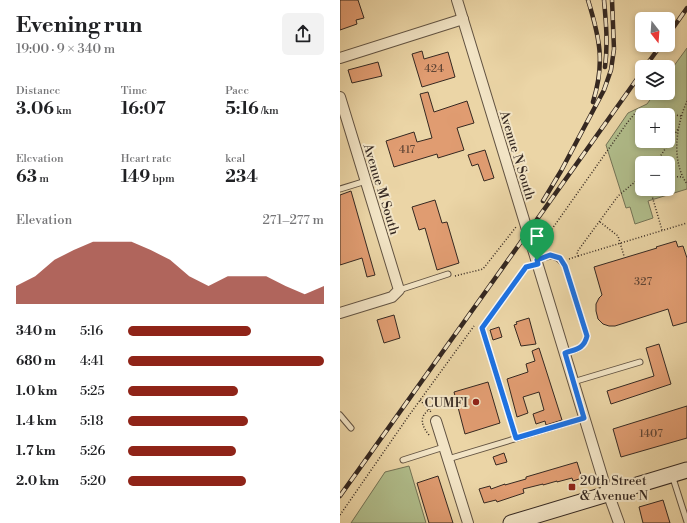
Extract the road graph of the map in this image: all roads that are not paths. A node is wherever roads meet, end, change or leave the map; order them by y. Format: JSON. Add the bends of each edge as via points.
{"nodes":[{"id":1,"x":457,"y":0,"type":"edge"},
{"id":2,"x":463,"y":19,"type":"junction"},
{"id":3,"x":340,"y":58,"type":"edge"},
{"id":4,"x":340,"y":97,"type":"edge"},
{"id":5,"x":366,"y":181,"type":"junction"},
{"id":6,"x":340,"y":189,"type":"edge"},
{"id":7,"x":537,"y":262,"type":"junction"},
{"id":8,"x":451,"y":275,"type":"road end"},
{"id":9,"x":399,"y":290,"type":"junction"},
{"id":10,"x":340,"y":313,"type":"edge"},
{"id":11,"x":565,"y":353,"type":"junction"},
{"id":12,"x":640,"y":362,"type":"dead end"},
{"id":13,"x":574,"y":382,"type":"junction"},
{"id":14,"x":340,"y":415,"type":"edge"},
{"id":15,"x":584,"y":418,"type":"junction"},
{"id":16,"x":436,"y":421,"type":"dead end"},
{"id":17,"x":351,"y":428,"type":"dead end"},
{"id":18,"x":516,"y":438,"type":"junction"},
{"id":19,"x":444,"y":447,"type":"junction"},
{"id":20,"x":448,"y":459,"type":"junction"},
{"id":21,"x":403,"y":460,"type":"dead end"},
{"id":22,"x":687,"y":470,"type":"edge"},
{"id":23,"x":672,"y":474,"type":"junction"},
{"id":24,"x":608,"y":494,"type":"junction"},
{"id":25,"x":687,"y":522,"type":"edge"},
{"id":26,"x":468,"y":523,"type":"edge"},
{"id":27,"x":511,"y":523,"type":"edge"},
{"id":28,"x":619,"y":523,"type":"edge"}],
"edges":[{"from":1,"to":2,"type":"street","name":"Avenue N South"},
{"from":2,"to":3,"type":"street"},
{"from":2,"to":7,"type":"street","name":"Avenue N South"},
{"from":4,"to":5,"type":"street","name":"Avenue M South"},
{"from":5,"to":6,"type":"lane"},
{"from":5,"to":9,"type":"street","name":"Avenue M South"},
{"from":7,"to":11,"type":"street","name":"Avenue N South"},
{"from":7,"to":11,"type":"lane","via":[[550,255],[560,258],[565,266],[587,336],[582,348]]},
{"from":7,"to":18,"type":"lane","via":[[526,267],[482,328]]},
{"from":8,"to":9,"type":"lane"},
{"from":9,"to":10,"type":"street","via":[[392,297]]},
{"from":11,"to":13,"type":"street","name":"Avenue N South"},
{"from":12,"to":13,"type":"lane"},
{"from":13,"to":15,"type":"street","name":"Avenue N South"},
{"from":14,"to":17,"type":"lane"},
{"from":15,"to":18,"type":"lane"},
{"from":15,"to":24,"type":"street","name":"Avenue N South"},
{"from":16,"to":19,"type":"street"},
{"from":18,"to":20,"type":"lane"},
{"from":19,"to":20,"type":"street"},
{"from":19,"to":21,"type":"lane"},
{"from":20,"to":26,"type":"street"},
{"from":22,"to":23,"type":"main road"},
{"from":23,"to":24,"type":"main road"},
{"from":23,"to":25,"type":"lane"},
{"from":24,"to":27,"type":"main road"},
{"from":24,"to":28,"type":"street","name":"Avenue N South"}]}
